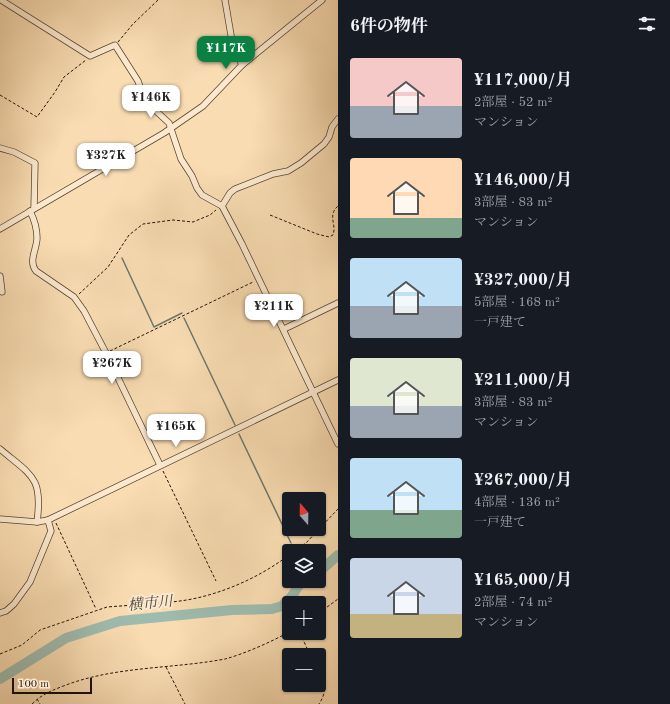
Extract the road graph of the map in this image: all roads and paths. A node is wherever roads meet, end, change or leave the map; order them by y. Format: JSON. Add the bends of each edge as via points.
{"nodes":[{"id":1,"x":1,"y":0,"type":"edge"},
{"id":2,"x":157,"y":0,"type":"edge"},
{"id":3,"x":225,"y":0,"type":"edge"},
{"id":4,"x":322,"y":0,"type":"edge"},
{"id":5,"x":115,"y":45,"type":"junction"},
{"id":6,"x":90,"y":56,"type":"junction"},
{"id":7,"x":242,"y":65,"type":"junction"},
{"id":8,"x":0,"y":95,"type":"edge"},
{"id":9,"x":338,"y":119,"type":"edge"},
{"id":10,"x":172,"y":128,"type":"junction"},
{"id":11,"x":0,"y":148,"type":"edge"},
{"id":12,"x":222,"y":206,"type":"junction"},
{"id":13,"x":338,"y":206,"type":"edge"},
{"id":14,"x":32,"y":209,"type":"junction"},
{"id":15,"x":270,"y":215,"type":"dead end"},
{"id":16,"x":0,"y":229,"type":"edge"},
{"id":17,"x":0,"y":276,"type":"edge"},
{"id":18,"x":259,"y":279,"type":"junction"},
{"id":19,"x":2,"y":292,"type":"dead end"},
{"id":20,"x":74,"y":297,"type":"junction"},
{"id":21,"x":338,"y":303,"type":"edge"},
{"id":22,"x":284,"y":329,"type":"junction"},
{"id":23,"x":106,"y":353,"type":"junction"},
{"id":24,"x":338,"y":380,"type":"edge"},
{"id":25,"x":313,"y":392,"type":"junction"},
{"id":26,"x":338,"y":444,"type":"edge"},
{"id":27,"x":0,"y":449,"type":"edge"},
{"id":28,"x":160,"y":465,"type":"junction"},
{"id":29,"x":338,"y":509,"type":"edge"},
{"id":30,"x":0,"y":519,"type":"edge"},
{"id":31,"x":50,"y":519,"type":"junction"},
{"id":32,"x":37,"y":522,"type":"junction"},
{"id":33,"x":326,"y":522,"type":"edge"},
{"id":34,"x":312,"y":536,"type":"edge"},
{"id":35,"x":303,"y":544,"type":"edge"},
{"id":36,"x":282,"y":560,"type":"edge"},
{"id":37,"x":216,"y":581,"type":"dead end"},
{"id":38,"x":338,"y":599,"type":"edge"},
{"id":39,"x":326,"y":608,"type":"edge"},
{"id":40,"x":97,"y":610,"type":"junction"},
{"id":41,"x":0,"y":613,"type":"edge"},
{"id":42,"x":282,"y":636,"type":"edge"},
{"id":43,"x":0,"y":654,"type":"edge"},
{"id":44,"x":166,"y":666,"type":"junction"},
{"id":45,"x":324,"y":692,"type":"edge"},
{"id":46,"x":37,"y":699,"type":"junction"},
{"id":47,"x":32,"y":704,"type":"edge"},
{"id":48,"x":40,"y":704,"type":"edge"},
{"id":49,"x":185,"y":704,"type":"edge"},
{"id":50,"x":320,"y":704,"type":"edge"}],
"edges":[{"from":1,"to":6,"type":"street"},
{"from":2,"to":5,"type":"path"},
{"from":3,"to":7,"type":"street","via":[[232,41]]},
{"from":4,"to":7,"type":"street"},
{"from":5,"to":6,"type":"street"},
{"from":5,"to":10,"type":"street","via":[[138,81],[145,101]]},
{"from":6,"to":8,"type":"path","via":[[64,77],[56,92],[36,117]]},
{"from":7,"to":10,"type":"street","via":[[203,106]]},
{"from":9,"to":12,"type":"street","via":[[324,144],[301,163],[288,171],[235,189]]},
{"from":10,"to":12,"type":"street","via":[[181,159],[197,188],[202,195]]},
{"from":10,"to":14,"type":"street"},
{"from":11,"to":14,"type":"street","via":[[35,163]]},
{"from":12,"to":18,"type":"street"},
{"from":12,"to":20,"type":"path","via":[[210,215],[193,222],[173,220],[143,224],[129,235],[108,267]]},
{"from":13,"to":15,"type":"path","via":[[332,216],[334,235],[329,238]]},
{"from":14,"to":16,"type":"street"},
{"from":14,"to":20,"type":"street","via":[[37,235],[33,267]]},
{"from":17,"to":19,"type":"street"},
{"from":18,"to":22,"type":"street"},
{"from":18,"to":23,"type":"path"},
{"from":20,"to":23,"type":"street"},
{"from":21,"to":22,"type":"street"},
{"from":22,"to":25,"type":"street"},
{"from":23,"to":28,"type":"street"},
{"from":24,"to":25,"type":"street"},
{"from":25,"to":26,"type":"street"},
{"from":25,"to":28,"type":"street"},
{"from":27,"to":32,"type":"street","via":[[33,477],[40,503]]},
{"from":28,"to":31,"type":"street"},
{"from":28,"to":37,"type":"path"},
{"from":29,"to":33,"type":"path"},
{"from":30,"to":32,"type":"street"},
{"from":31,"to":32,"type":"street"},
{"from":31,"to":40,"type":"path"},
{"from":31,"to":41,"type":"street","via":[[51,532],[30,582],[14,604]]},
{"from":34,"to":35,"type":"path"},
{"from":36,"to":40,"type":"path","via":[[261,573],[201,596]]},
{"from":38,"to":39,"type":"path"},
{"from":40,"to":43,"type":"path","via":[[40,630],[22,646]]},
{"from":42,"to":44,"type":"path","via":[[226,658]]},
{"from":44,"to":46,"type":"path","via":[[113,672],[80,680]]},
{"from":44,"to":49,"type":"path"},
{"from":45,"to":50,"type":"path"},
{"from":46,"to":47,"type":"path"},
{"from":46,"to":48,"type":"path"}]}
